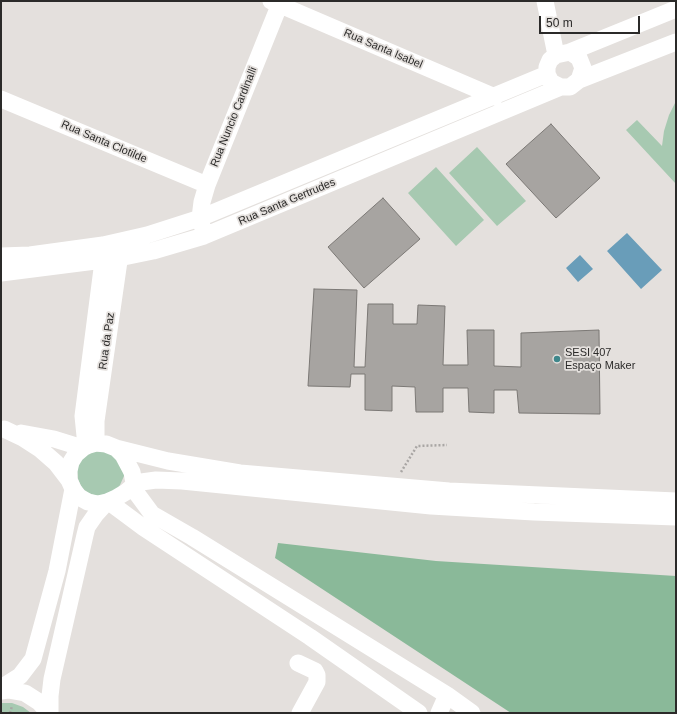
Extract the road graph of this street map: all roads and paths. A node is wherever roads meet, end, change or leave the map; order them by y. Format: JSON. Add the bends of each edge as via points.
{"nodes":[{"id":1,"x":545,"y":1,"type":"edge"},
{"id":2,"x":277,"y":2,"type":"edge"},
{"id":3,"x":676,"y":9,"type":"edge"},
{"id":4,"x":676,"y":42,"type":"edge"},
{"id":5,"x":563,"y":53,"type":"junction"},
{"id":6,"x":547,"y":74,"type":"junction"},
{"id":7,"x":579,"y":80,"type":"junction"},
{"id":8,"x":561,"y":87,"type":"junction"},
{"id":9,"x":495,"y":97,"type":"junction"},
{"id":10,"x":1,"y":99,"type":"edge"},
{"id":11,"x":207,"y":185,"type":"junction"},
{"id":12,"x":200,"y":218,"type":"junction"},
{"id":13,"x":204,"y":236,"type":"junction"},
{"id":14,"x":123,"y":240,"type":"joint"},
{"id":15,"x":108,"y":255,"type":"junction"},
{"id":16,"x":1,"y":256,"type":"edge"},
{"id":17,"x":1,"y":273,"type":"edge"},
{"id":18,"x":2,"y":429,"type":"edge"},
{"id":19,"x":447,"y":444,"type":"dead end"},
{"id":20,"x":88,"y":446,"type":"junction"},
{"id":21,"x":116,"y":448,"type":"junction"},
{"id":22,"x":400,"y":473,"type":"dead end"},
{"id":23,"x":71,"y":484,"type":"junction"},
{"id":24,"x":133,"y":485,"type":"junction"},
{"id":25,"x":676,"y":501,"type":"edge"},
{"id":26,"x":108,"y":502,"type":"junction"},
{"id":27,"x":676,"y":517,"type":"edge"},
{"id":28,"x":298,"y":663,"type":"dead end"},
{"id":29,"x":1,"y":689,"type":"edge"},
{"id":30,"x":447,"y":695,"type":"junction"},
{"id":31,"x":12,"y":703,"type":"dead end"},
{"id":32,"x":10,"y":713,"type":"edge"},
{"id":33,"x":49,"y":713,"type":"edge"},
{"id":34,"x":300,"y":713,"type":"edge"},
{"id":35,"x":419,"y":713,"type":"edge"},
{"id":36,"x":439,"y":713,"type":"edge"},
{"id":37,"x":472,"y":713,"type":"edge"}],
"edges":[{"from":1,"to":5,"type":"street"},
{"from":2,"to":9,"type":"street","name":"Rua Santa Isabel"},
{"from":2,"to":11,"type":"street","name":"Rua Nuncio Cardinalli"},
{"from":3,"to":5,"type":"street"},
{"from":4,"to":7,"type":"street"},
{"from":5,"to":6,"type":"street","via":[[550,60]]},
{"from":5,"to":7,"type":"street","via":[[579,58],[583,68]]},
{"from":6,"to":8,"type":"street","via":[[551,82]]},
{"from":6,"to":9,"type":"street","name":"Rua Santa Gertrudes"},
{"from":7,"to":8,"type":"street","via":[[570,88]]},
{"from":8,"to":13,"type":"street","name":"Rua Santa Gertrudes"},
{"from":9,"to":12,"type":"street","name":"Rua Santa Gertrudes"},
{"from":10,"to":11,"type":"street","name":"Rua Santa Clotilde"},
{"from":11,"to":12,"type":"street","name":"Rua Nuncio Cardinalli"},
{"from":12,"to":13,"type":"street","name":"Rua Nuncio Cardinalli"},
{"from":12,"to":14,"type":"street","name":"Rua Santa Gertrudes"},
{"from":13,"to":15,"type":"street","name":"Rua Santa Gertrudes","via":[[153,251]]},
{"from":14,"to":15,"type":"street","name":"Rua da Paz"},
{"from":15,"to":16,"type":"street","name":"Rua Santa Gertrudes"},
{"from":15,"to":17,"type":"street","name":"Rua Santa Gertrudes"},
{"from":15,"to":20,"type":"street","name":"Rua da Paz","via":[[96,420]]},
{"from":18,"to":20,"type":"street"},
{"from":18,"to":23,"type":"street","via":[[23,438],[40,450],[56,464]]},
{"from":19,"to":22,"type":"path","via":[[417,446]]},
{"from":20,"to":21,"type":"street","via":[[106,444]]},
{"from":20,"to":23,"type":"street","via":[[76,454],[71,462]]},
{"from":21,"to":24,"type":"street","via":[[128,463]]},
{"from":21,"to":25,"type":"street","via":[[168,461],[240,473],[449,491]]},
{"from":23,"to":26,"type":"street","via":[[79,497],[88,502]]},
{"from":23,"to":29,"type":"street","via":[[57,571],[33,659],[20,676]]},
{"from":24,"to":26,"type":"street"},
{"from":24,"to":27,"type":"street","via":[[156,480],[182,481],[431,506]]},
{"from":24,"to":30,"type":"street","via":[[152,514]]},
{"from":26,"to":33,"type":"street","via":[[87,527],[52,679]]},
{"from":26,"to":35,"type":"street"},
{"from":28,"to":34,"type":"street","via":[[315,670],[317,675],[317,682]]},
{"from":29,"to":33,"type":"street","via":[[25,693],[39,702]]},
{"from":30,"to":36,"type":"street"},
{"from":30,"to":37,"type":"street"},
{"from":31,"to":32,"type":"path"}]}
